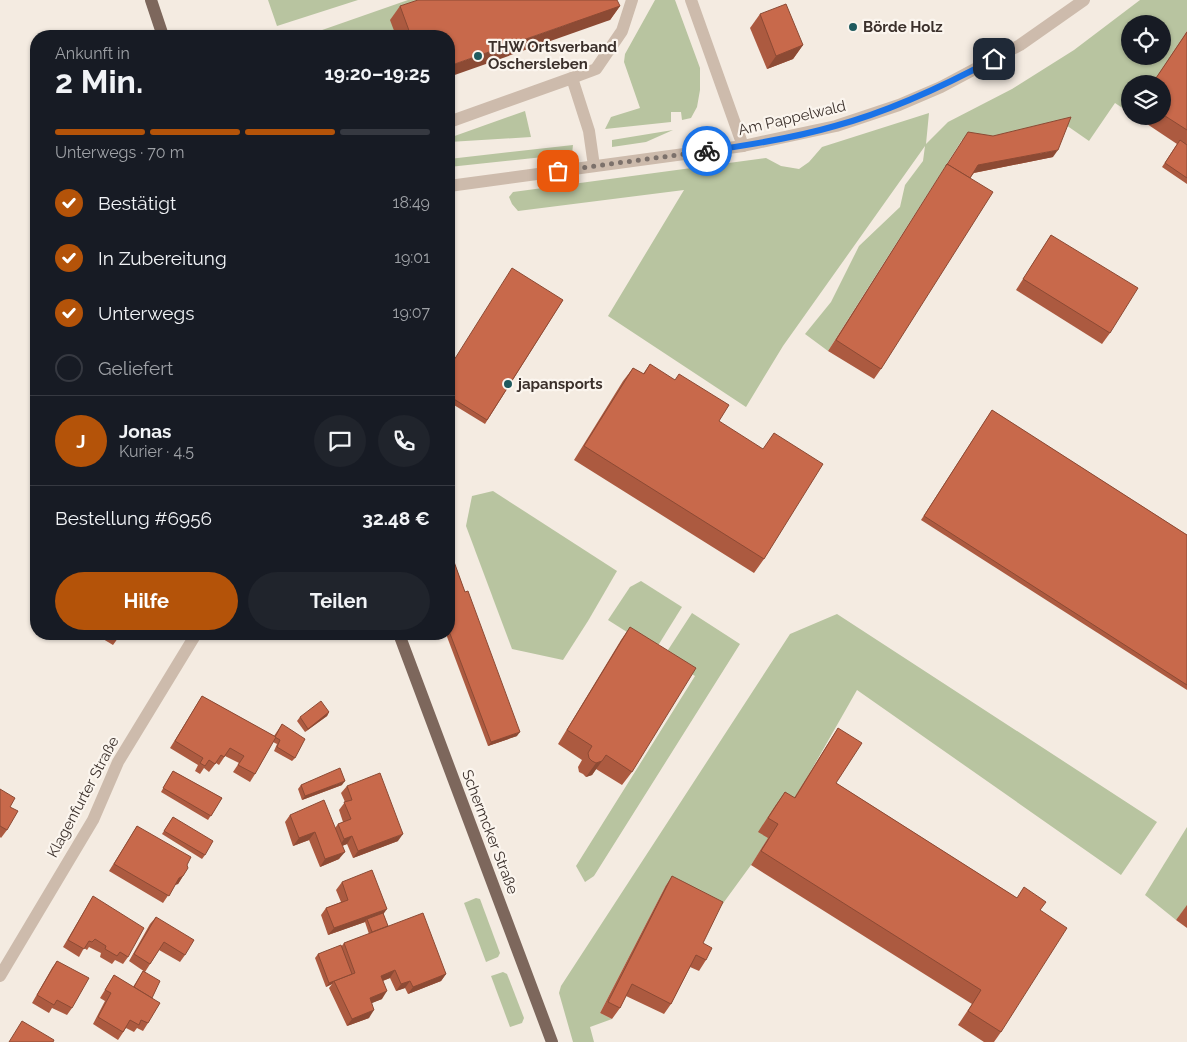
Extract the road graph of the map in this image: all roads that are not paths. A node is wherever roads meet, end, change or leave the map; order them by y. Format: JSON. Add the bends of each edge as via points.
{"nodes":[{"id":1,"x":150,"y":0,"type":"edge"},
{"id":2,"x":632,"y":0,"type":"edge"},
{"id":3,"x":691,"y":0,"type":"edge"},
{"id":4,"x":1084,"y":0,"type":"edge"},
{"id":5,"x":162,"y":30,"type":"edge"},
{"id":6,"x":572,"y":78,"type":"junction"},
{"id":7,"x":455,"y":120,"type":"edge"},
{"id":8,"x":743,"y":146,"type":"junction"},
{"id":9,"x":594,"y":166,"type":"junction"},
{"id":10,"x":455,"y":185,"type":"edge"},
{"id":11,"x":192,"y":640,"type":"edge"},
{"id":12,"x":400,"y":640,"type":"edge"},
{"id":13,"x":0,"y":976,"type":"edge"},
{"id":14,"x":552,"y":1042,"type":"edge"}],
"edges":[{"from":1,"to":5,"type":"main road"},
{"from":2,"to":6,"type":"street","via":[[622,31],[596,69]]},
{"from":3,"to":8,"type":"street"},
{"from":4,"to":8,"type":"street","name":"Am Pappelwald","via":[[1020,45],[941,87],[899,105],[836,126]]},
{"from":6,"to":7,"type":"street"},
{"from":6,"to":9,"type":"street","via":[[589,131]]},
{"from":8,"to":9,"type":"street","name":"Am Pappelwald"},
{"from":9,"to":10,"type":"street","name":"Am Pappelwald"},
{"from":11,"to":13,"type":"street","name":"Klagenfurter Straße","via":[[118,762],[92,820]]},
{"from":12,"to":14,"type":"main road","name":"Schermcker Straße"}]}
